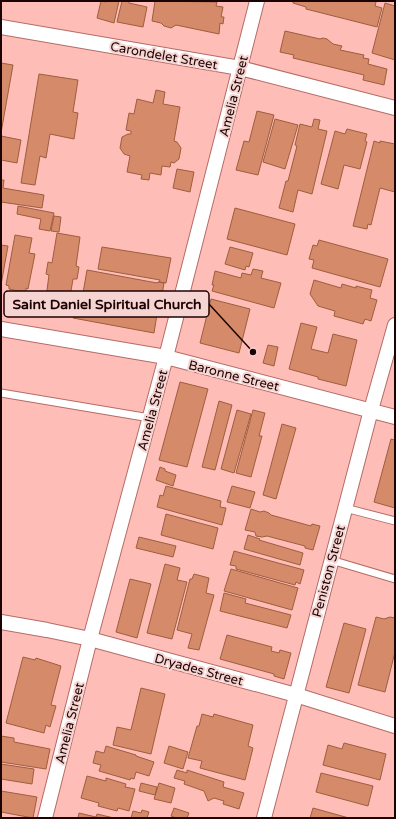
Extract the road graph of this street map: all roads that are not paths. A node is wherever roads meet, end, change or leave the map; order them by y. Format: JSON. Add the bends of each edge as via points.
{"nodes":[{"id":1,"x":257,"y":1,"type":"edge"},
{"id":2,"x":1,"y":27,"type":"edge"},
{"id":3,"x":240,"y":68,"type":"junction"},
{"id":4,"x":395,"y":108,"type":"edge"},
{"id":5,"x":395,"y":325,"type":"edge"},
{"id":6,"x":1,"y":329,"type":"edge"},
{"id":7,"x":166,"y":357,"type":"junction"},
{"id":8,"x":1,"y":393,"type":"edge"},
{"id":9,"x":371,"y":410,"type":"junction"},
{"id":10,"x":395,"y":416,"type":"edge"},
{"id":11,"x":150,"y":418,"type":"junction"},
{"id":12,"x":345,"y":508,"type":"junction"},
{"id":13,"x":395,"y":521,"type":"edge"},
{"id":14,"x":331,"y":560,"type":"junction"},
{"id":15,"x":395,"y":579,"type":"edge"},
{"id":16,"x":1,"y":622,"type":"edge"},
{"id":17,"x":90,"y":639,"type":"junction"},
{"id":18,"x":296,"y":695,"type":"junction"},
{"id":19,"x":395,"y":726,"type":"edge"},
{"id":20,"x":45,"y":818,"type":"edge"},
{"id":21,"x":264,"y":818,"type":"edge"}],
"edges":[{"from":1,"to":3,"type":"street","name":"Amelia Street"},
{"from":2,"to":3,"type":"street","name":"Carondelet Street"},
{"from":3,"to":4,"type":"street","name":"Carondelet Street"},
{"from":3,"to":7,"type":"street","name":"Amelia Street"},
{"from":5,"to":9,"type":"street","name":"Peniston Street"},
{"from":6,"to":7,"type":"street","name":"Baronne Street"},
{"from":7,"to":9,"type":"street","name":"Baronne Street"},
{"from":7,"to":11,"type":"street","name":"Amelia Street"},
{"from":8,"to":11,"type":"lane"},
{"from":9,"to":10,"type":"street","name":"Baronne Street"},
{"from":9,"to":12,"type":"street","name":"Peniston Street"},
{"from":11,"to":17,"type":"street","name":"Amelia Street"},
{"from":12,"to":13,"type":"lane"},
{"from":12,"to":14,"type":"street","name":"Peniston Street"},
{"from":14,"to":15,"type":"lane"},
{"from":14,"to":18,"type":"street","name":"Peniston Street"},
{"from":16,"to":17,"type":"street","name":"Dryades Street"},
{"from":17,"to":18,"type":"street","name":"Dryades Street"},
{"from":17,"to":20,"type":"street","name":"Amelia Street"},
{"from":18,"to":19,"type":"street","name":"Dryades Street"},
{"from":18,"to":21,"type":"street","name":"Peniston Street"}]}
